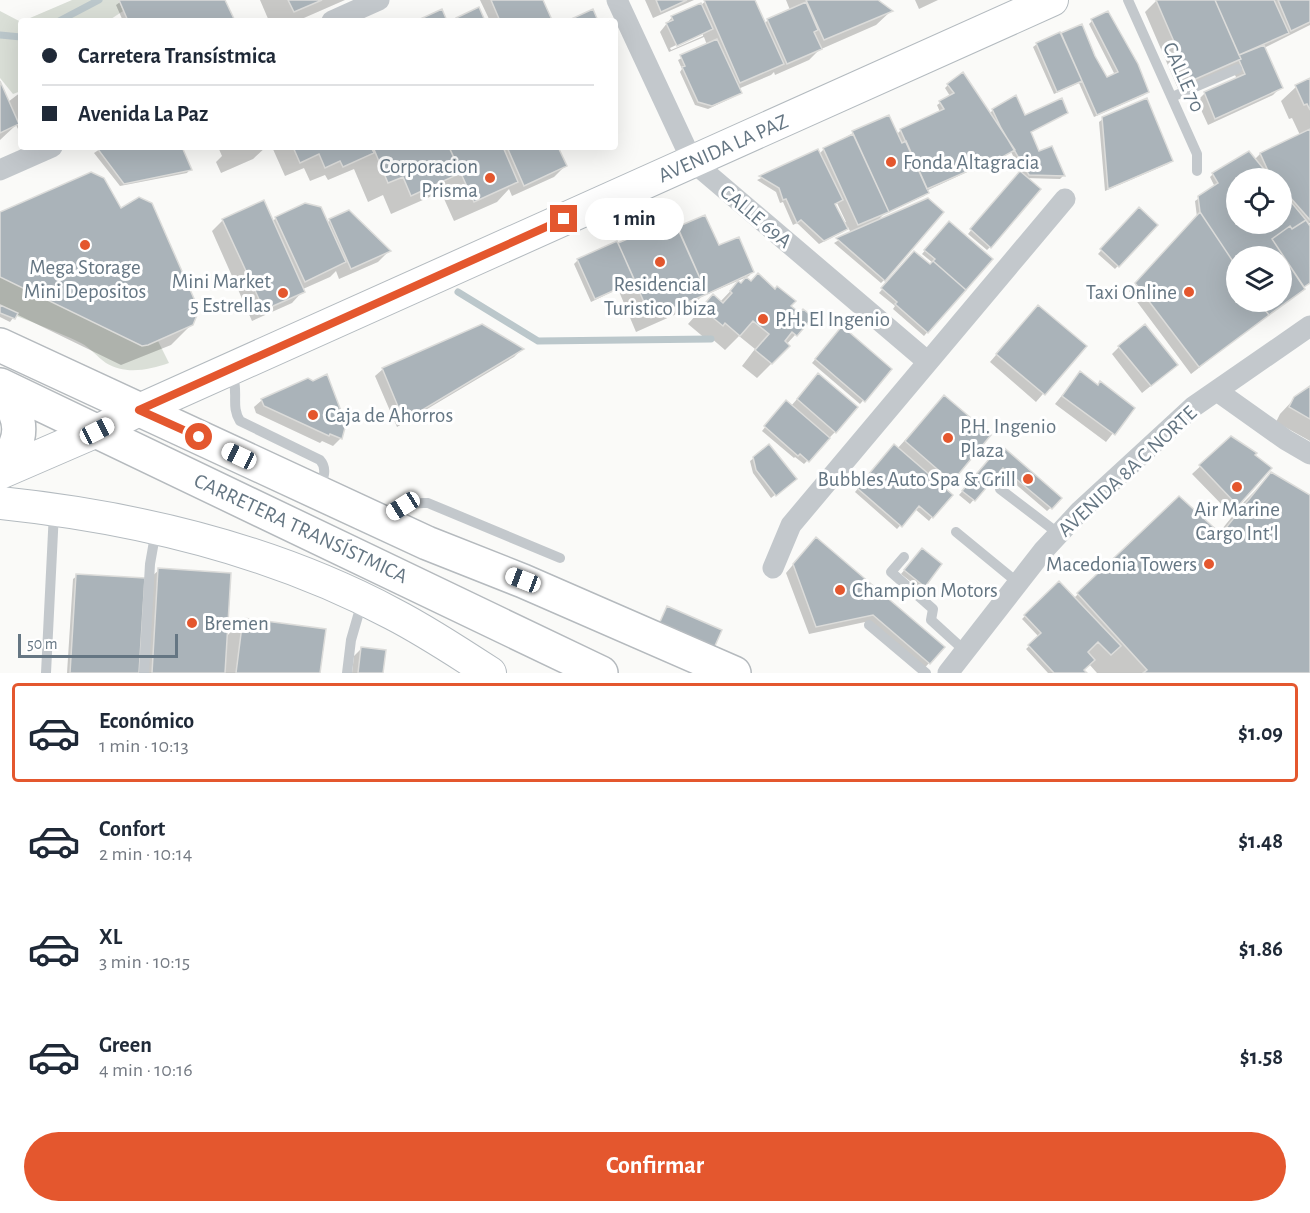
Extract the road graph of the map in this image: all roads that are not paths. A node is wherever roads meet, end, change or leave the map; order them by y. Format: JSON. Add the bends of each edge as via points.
{"nodes":[{"id":1,"x":379,"y":0,"type":"edge"},
{"id":2,"x":617,"y":0,"type":"edge"},
{"id":3,"x":1052,"y":0,"type":"edge"},
{"id":4,"x":1128,"y":0,"type":"edge"},
{"id":5,"x":339,"y":18,"type":"edge"},
{"id":6,"x":1237,"y":69,"type":"dead end"},
{"id":7,"x":1172,"y":97,"type":"junction"},
{"id":8,"x":45,"y":150,"type":"edge"},
{"id":9,"x":692,"y":161,"type":"junction"},
{"id":10,"x":0,"y":170,"type":"edge"},
{"id":11,"x":1197,"y":171,"type":"dead end"},
{"id":12,"x":1065,"y":200,"type":"dead end"},
{"id":13,"x":1310,"y":326,"type":"edge"},
{"id":14,"x":0,"y":345,"type":"edge"},
{"id":15,"x":928,"y":362,"type":"junction"},
{"id":16,"x":230,"y":369,"type":"junction"},
{"id":17,"x":0,"y":385,"type":"edge"},
{"id":18,"x":0,"y":390,"type":"edge"},
{"id":19,"x":1217,"y":391,"type":"junction"},
{"id":20,"x":139,"y":410,"type":"junction"},
{"id":21,"x":97,"y":431,"type":"junction"},
{"id":22,"x":1310,"y":454,"type":"edge"},
{"id":23,"x":0,"y":470,"type":"edge"},
{"id":24,"x":1000,"y":489,"type":"dead end"},
{"id":25,"x":319,"y":493,"type":"junction"},
{"id":26,"x":0,"y":503,"type":"edge"},
{"id":27,"x":55,"y":509,"type":"junction"},
{"id":28,"x":383,"y":523,"type":"junction"},
{"id":29,"x":156,"y":527,"type":"junction"},
{"id":30,"x":956,"y":532,"type":"dead end"},
{"id":31,"x":1059,"y":534,"type":"junction"},
{"id":32,"x":904,"y":557,"type":"dead end"},
{"id":33,"x":560,"y":558,"type":"dead end"},
{"id":34,"x":773,"y":568,"type":"dead end"},
{"id":35,"x":1018,"y":583,"type":"junction"},
{"id":36,"x":363,"y":599,"type":"junction"},
{"id":37,"x":869,"y":625,"type":"dead end"},
{"id":38,"x":965,"y":651,"type":"junction"},
{"id":39,"x":46,"y":673,"type":"edge"},
{"id":40,"x":144,"y":673,"type":"edge"},
{"id":41,"x":347,"y":673,"type":"edge"},
{"id":42,"x":490,"y":673,"type":"edge"},
{"id":43,"x":601,"y":673,"type":"edge"},
{"id":44,"x":734,"y":673,"type":"edge"},
{"id":45,"x":926,"y":673,"type":"edge"},
{"id":46,"x":948,"y":673,"type":"edge"}],
"edges":[{"from":1,"to":5,"type":"street"},
{"from":2,"to":9,"type":"street","name":"CALLE 69A"},
{"from":3,"to":9,"type":"main road","name":"AVENIDA LA PAZ"},
{"from":4,"to":7,"type":"lane","name":"CALLE 70"},
{"from":6,"to":7,"type":"lane"},
{"from":7,"to":11,"type":"lane","name":"CALLE 70","via":[[1197,154]]},
{"from":8,"to":10,"type":"street"},
{"from":9,"to":15,"type":"street","name":"CALLE 69A"},
{"from":9,"to":16,"type":"main road","name":"AVENIDA LA PAZ"},
{"from":12,"to":15,"type":"street"},
{"from":13,"to":19,"type":"street","name":"AVENIDA 8A C NORTE"},
{"from":14,"to":20,"type":"main road","name":"CARRETERA TRANSÍSTMICA"},
{"from":15,"to":34,"type":"street","via":[[792,525]]},
{"from":16,"to":20,"type":"main road","name":"AVENIDA LA PAZ"},
{"from":16,"to":25,"type":"lane","via":[[237,388],[235,406],[240,421],[320,459],[325,472]]},
{"from":17,"to":21,"type":"main road","name":"CARRETERA TRANSÍSTMICA"},
{"from":18,"to":23,"type":"main road","via":[[15,410],[19,427],[14,451]]},
{"from":19,"to":22,"type":"street"},
{"from":19,"to":31,"type":"street","name":"AVENIDA 8A C NORTE","via":[[1193,407]]},
{"from":20,"to":21,"type":"main road","name":"AVENIDA LA PAZ"},
{"from":20,"to":25,"type":"main road","name":"CARRETERA TRANSÍSTMICA"},
{"from":21,"to":23,"type":"main road","name":"AVENIDA LA PAZ"},
{"from":21,"to":43,"type":"main road","name":"CARRETERA TRANSÍSTMICA"},
{"from":24,"to":31,"type":"lane"},
{"from":25,"to":28,"type":"main road","name":"CARRETERA TRANSÍSTMICA"},
{"from":26,"to":27,"type":"main road"},
{"from":27,"to":29,"type":"main road"},
{"from":27,"to":39,"type":"lane"},
{"from":28,"to":33,"type":"lane","via":[[403,506],[428,503]]},
{"from":28,"to":44,"type":"main road","name":"CARRETERA TRANSÍSTMICA"},
{"from":29,"to":36,"type":"main road","via":[[250,555]]},
{"from":29,"to":40,"type":"lane"},
{"from":30,"to":35,"type":"lane"},
{"from":31,"to":35,"type":"street","name":"AVENIDA 8A C NORTE"},
{"from":32,"to":38,"type":"lane","via":[[891,572],[933,609],[931,620]]},
{"from":35,"to":38,"type":"street","name":"AVENIDA 8A C NORTE"},
{"from":36,"to":41,"type":"lane","via":[[351,640]]},
{"from":36,"to":42,"type":"main road","via":[[450,646]]},
{"from":37,"to":45,"type":"lane"},
{"from":38,"to":46,"type":"street","name":"AVENIDA 8A C NORTE"}]}
